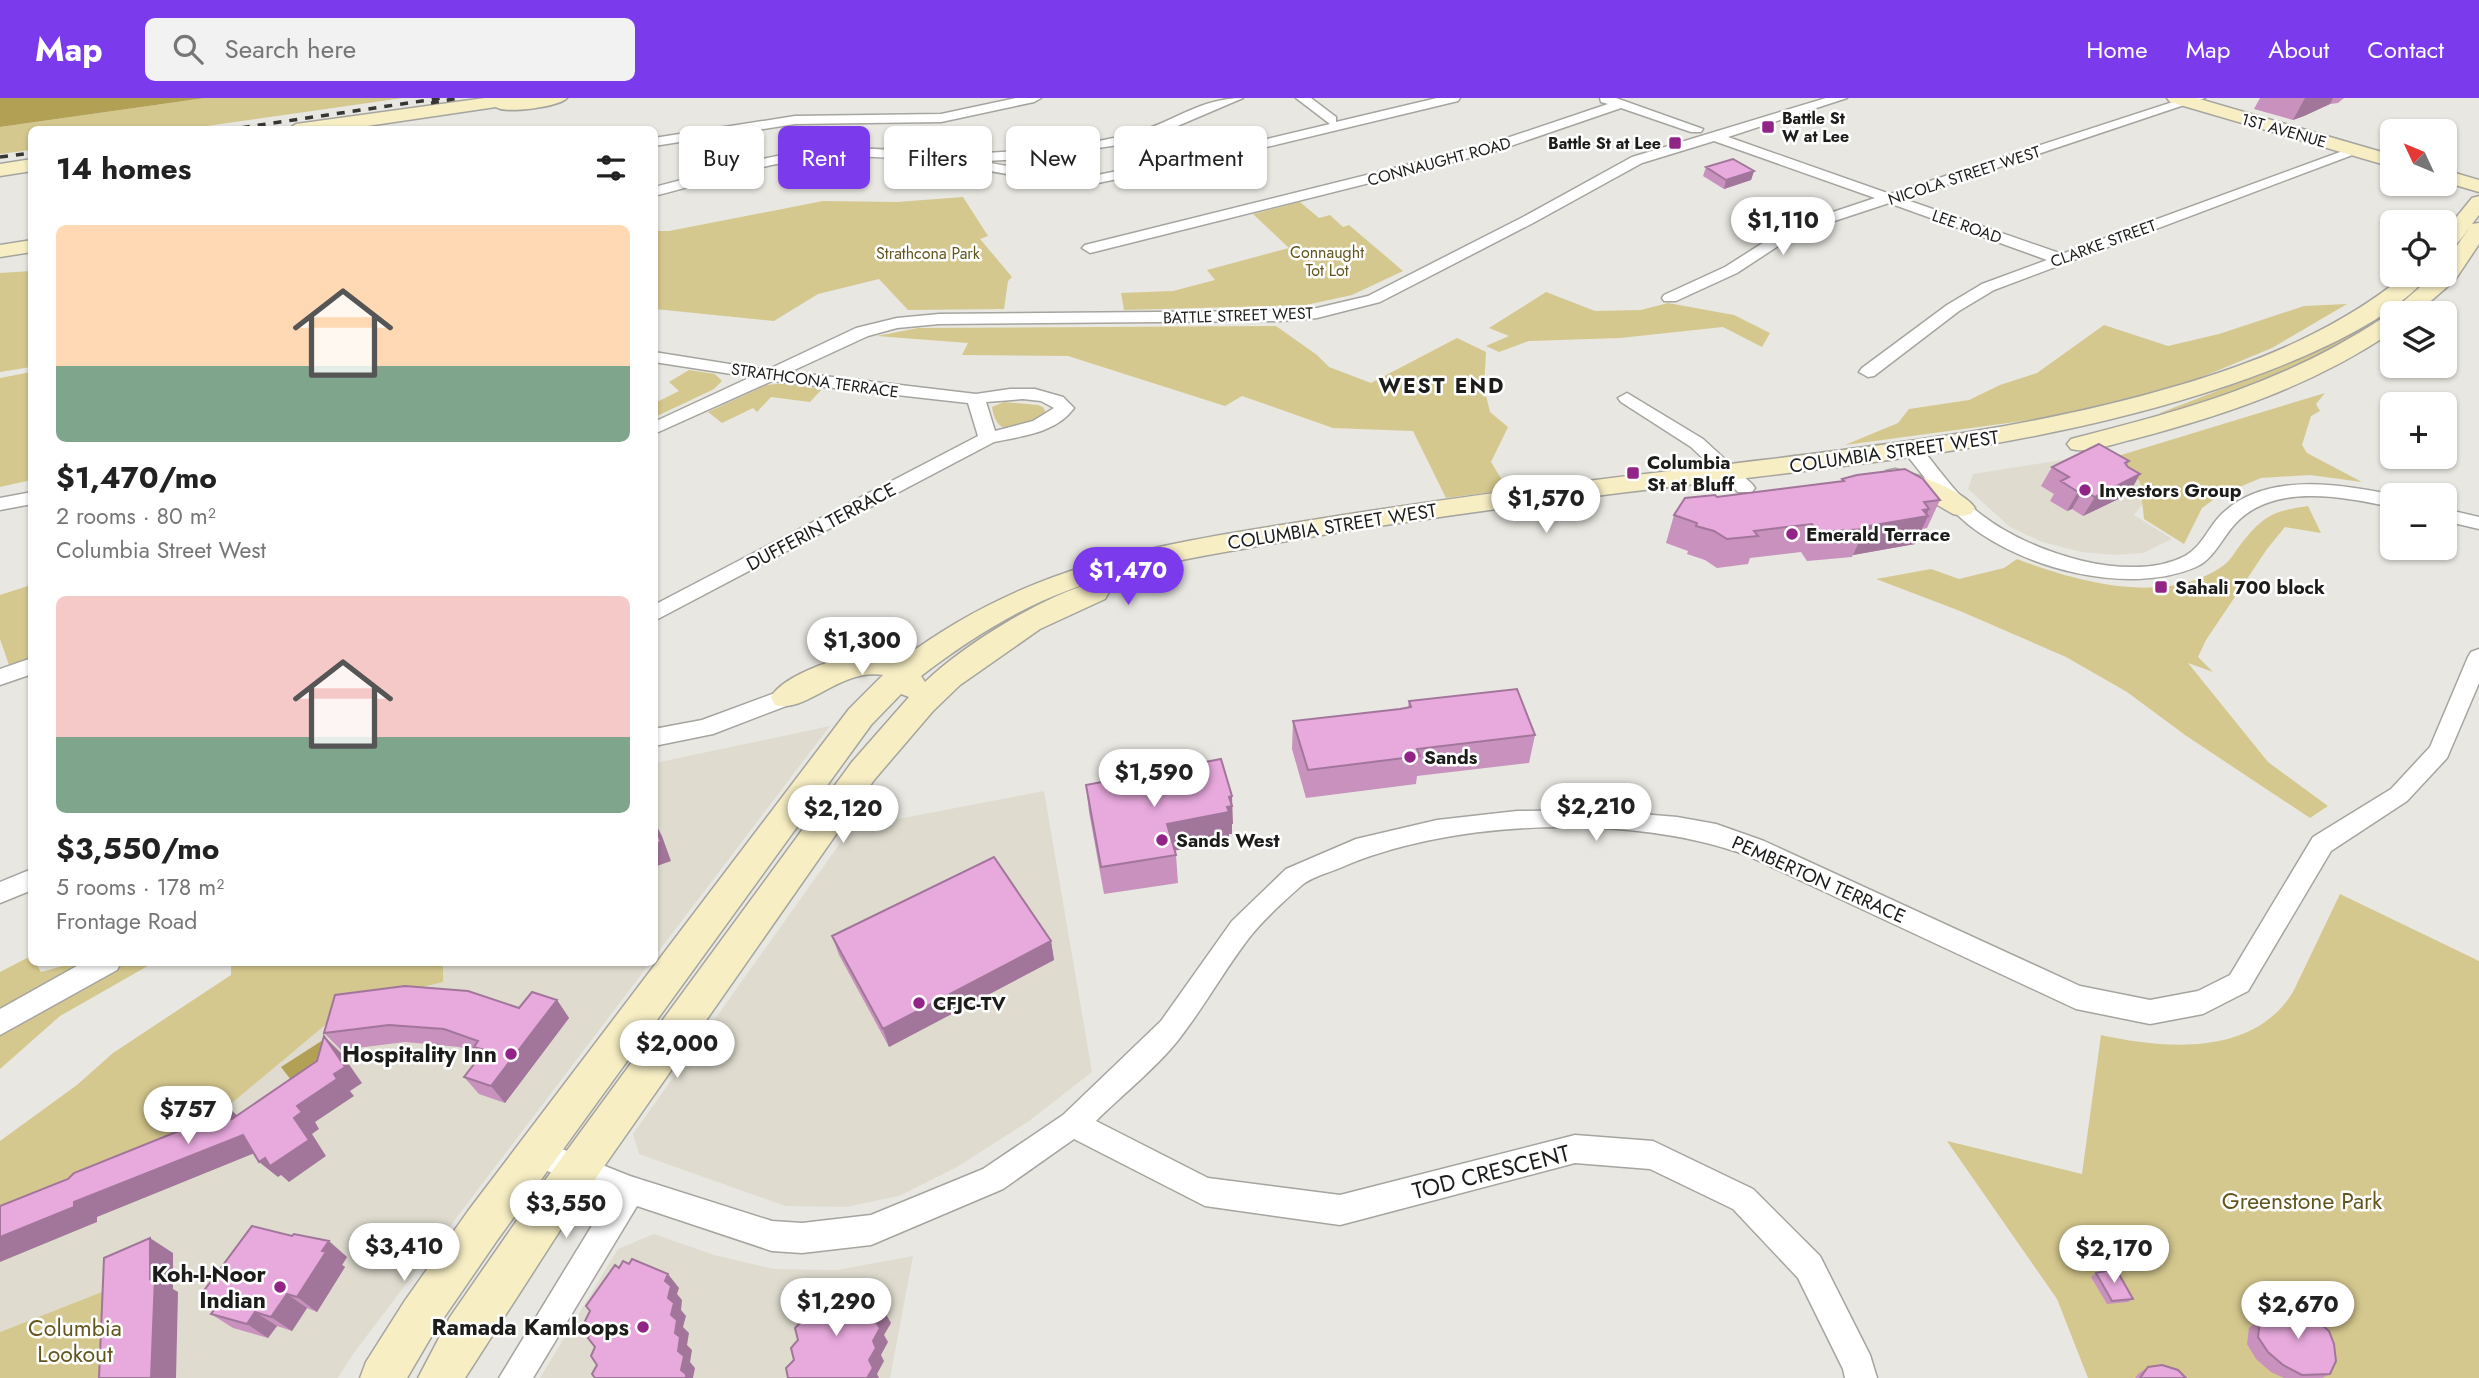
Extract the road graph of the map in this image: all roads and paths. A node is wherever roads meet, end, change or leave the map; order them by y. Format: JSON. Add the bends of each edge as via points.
{"nodes":[{"id":1,"x":524,"y":98,"type":"edge"},
{"id":2,"x":558,"y":98,"type":"edge"},
{"id":3,"x":575,"y":98,"type":"edge"},
{"id":4,"x":1034,"y":98,"type":"edge"},
{"id":5,"x":1236,"y":98,"type":"edge"},
{"id":6,"x":1303,"y":98,"type":"edge"},
{"id":7,"x":1453,"y":98,"type":"edge"},
{"id":8,"x":1603,"y":98,"type":"edge"},
{"id":9,"x":1840,"y":98,"type":"edge"},
{"id":10,"x":2187,"y":99,"type":"edge"},
{"id":11,"x":1621,"y":104,"type":"junction"},
{"id":12,"x":408,"y":114,"type":"junction"},
{"id":13,"x":1331,"y":120,"type":"junction"},
{"id":14,"x":324,"y":126,"type":"edge"},
{"id":15,"x":368,"y":126,"type":"edge"},
{"id":16,"x":392,"y":126,"type":"edge"},
{"id":17,"x":417,"y":126,"type":"edge"},
{"id":18,"x":1696,"y":130,"type":"dead end"},
{"id":19,"x":1716,"y":137,"type":"junction"},
{"id":20,"x":658,"y":141,"type":"edge"},
{"id":21,"x":2356,"y":151,"type":"junction"},
{"id":22,"x":992,"y":156,"type":"edge"},
{"id":23,"x":884,"y":157,"type":"edge"},
{"id":24,"x":2380,"y":158,"type":"edge"},
{"id":25,"x":28,"y":166,"type":"edge"},
{"id":26,"x":0,"y":170,"type":"edge"},
{"id":27,"x":1100,"y":173,"type":"edge"},
{"id":28,"x":1100,"y":179,"type":"edge"},
{"id":29,"x":2457,"y":180,"type":"edge"},
{"id":30,"x":2479,"y":186,"type":"edge"},
{"id":31,"x":658,"y":191,"type":"edge"},
{"id":32,"x":1891,"y":199,"type":"junction"},
{"id":33,"x":2479,"y":202,"type":"edge"},
{"id":34,"x":2479,"y":229,"type":"edge"},
{"id":35,"x":2457,"y":230,"type":"edge"},
{"id":36,"x":28,"y":239,"type":"edge"},
{"id":37,"x":0,"y":245,"type":"edge"},
{"id":38,"x":28,"y":246,"type":"edge"},
{"id":39,"x":1090,"y":248,"type":"dead end"},
{"id":40,"x":2060,"y":259,"type":"junction"},
{"id":41,"x":2401,"y":287,"type":"edge"},
{"id":42,"x":1670,"y":298,"type":"dead end"},
{"id":43,"x":2418,"y":301,"type":"edge"},
{"id":44,"x":2380,"y":330,"type":"edge"},
{"id":45,"x":658,"y":358,"type":"edge"},
{"id":46,"x":1868,"y":372,"type":"dead end"},
{"id":47,"x":769,"y":375,"type":"junction"},
{"id":48,"x":1627,"y":398,"type":"dead end"},
{"id":49,"x":976,"y":399,"type":"junction"},
{"id":50,"x":1065,"y":408,"type":"joint"},
{"id":51,"x":658,"y":427,"type":"edge"},
{"id":52,"x":985,"y":429,"type":"junction"},
{"id":53,"x":1920,"y":459,"type":"junction"},
{"id":54,"x":1888,"y":474,"type":"junction"},
{"id":55,"x":1737,"y":480,"type":"junction"},
{"id":56,"x":2380,"y":498,"type":"edge"},
{"id":57,"x":28,"y":499,"type":"edge"},
{"id":58,"x":0,"y":504,"type":"edge"},
{"id":59,"x":1962,"y":508,"type":"junction"},
{"id":60,"x":2457,"y":517,"type":"edge"},
{"id":61,"x":2479,"y":523,"type":"edge"},
{"id":62,"x":658,"y":612,"type":"edge"},
{"id":63,"x":2479,"y":657,"type":"edge"},
{"id":64,"x":28,"y":667,"type":"edge"},
{"id":65,"x":903,"y":673,"type":"junction"},
{"id":66,"x":0,"y":677,"type":"edge"},
{"id":67,"x":786,"y":697,"type":"junction"},
{"id":68,"x":922,"y":703,"type":"junction"},
{"id":69,"x":860,"y":718,"type":"junction"},
{"id":70,"x":658,"y":737,"type":"edge"},
{"id":71,"x":28,"y":881,"type":"edge"},
{"id":72,"x":0,"y":893,"type":"edge"},
{"id":73,"x":101,"y":966,"type":"edge"},
{"id":74,"x":0,"y":1023,"type":"edge"},
{"id":75,"x":1073,"y":1124,"type":"junction"},
{"id":76,"x":537,"y":1153,"type":"junction"},
{"id":77,"x":578,"y":1168,"type":"junction"},
{"id":78,"x":630,"y":1190,"type":"junction"},
{"id":79,"x":382,"y":1378,"type":"edge"},
{"id":80,"x":440,"y":1378,"type":"edge"},
{"id":81,"x":515,"y":1378,"type":"edge"},
{"id":82,"x":1861,"y":1378,"type":"edge"}],
"edges":[{"from":1,"to":12,"type":"main road"},
{"from":2,"to":16,"type":"main road"},
{"from":3,"to":17,"type":"main road"},
{"from":4,"to":20,"type":"street","via":[[941,118],[795,120]]},
{"from":5,"to":22,"type":"street","via":[[1136,136],[1033,155]]},
{"from":6,"to":13,"type":"street"},
{"from":7,"to":13,"type":"street"},
{"from":7,"to":28,"type":"street"},
{"from":8,"to":11,"type":"street"},
{"from":9,"to":19,"type":"street","name":"BATTLE STREET WEST"},
{"from":10,"to":21,"type":"main road","name":"1ST AVENUE"},
{"from":10,"to":32,"type":"street","name":"NICOLA STREET WEST"},
{"from":11,"to":18,"type":"street"},
{"from":11,"to":39,"type":"street","name":"CONNAUGHT ROAD","via":[[1488,149]]},
{"from":12,"to":14,"type":"main road"},
{"from":12,"to":15,"type":"main road"},
{"from":13,"to":27,"type":"street"},
{"from":19,"to":32,"type":"street","name":"LEE ROAD"},
{"from":19,"to":47,"type":"street","name":"BATTLE STREET WEST","via":[[1637,160],[1395,290],[1348,306],[1280,316],[909,321],[862,332]]},
{"from":21,"to":24,"type":"main road","name":"1ST AVENUE"},
{"from":21,"to":40,"type":"street","name":"CLARKE STREET"},
{"from":23,"to":31,"type":"street","via":[[786,159]]},
{"from":25,"to":26,"type":"main road"},
{"from":29,"to":30,"type":"main road"},
{"from":32,"to":40,"type":"street","name":"LEE ROAD"},
{"from":32,"to":42,"type":"street","name":"NICOLA STREET WEST","via":[[1793,230],[1731,270]]},
{"from":33,"to":35,"type":"main road"},
{"from":34,"to":43,"type":"main road","via":[[2447,275]]},
{"from":36,"to":37,"type":"main road"},
{"from":37,"to":38,"type":"main road"},
{"from":40,"to":46,"type":"street","name":"CLARKE STREET","via":[[1988,287]]},
{"from":41,"to":53,"type":"main road","name":"COLUMBIA STREET WEST","via":[[2348,324],[2247,372],[2099,418]]},
{"from":44,"to":53,"type":"main road","name":"COLUMBIA STREET WEST","via":[[2328,362],[2278,385],[2180,419],[2065,447]]},
{"from":45,"to":47,"type":"street","name":"STRATHCONA TERRACE"},
{"from":47,"to":49,"type":"street","name":"STRATHCONA TERRACE"},
{"from":47,"to":51,"type":"street","name":"BATTLE STREET WEST"},
{"from":48,"to":55,"type":"street","via":[[1697,443]]},
{"from":49,"to":50,"type":"street","name":"STRATHCONA TERRACE","via":[[1038,394]]},
{"from":49,"to":52,"type":"street"},
{"from":50,"to":52,"type":"street","name":"DUFFERIN TERRACE","via":[[1057,417],[1027,429]]},
{"from":52,"to":62,"type":"street","name":"DUFFERIN TERRACE"},
{"from":53,"to":54,"type":"main road","name":"COLUMBIA STREET WEST"},
{"from":53,"to":55,"type":"main road","name":"COLUMBIA STREET WEST"},
{"from":53,"to":59,"type":"street"},
{"from":54,"to":55,"type":"main road","name":"COLUMBIA STREET WEST"},
{"from":54,"to":59,"type":"main road"},
{"from":55,"to":65,"type":"main road","name":"COLUMBIA STREET WEST","via":[[1334,524],[1136,561],[1093,572],[1009,606]]},
{"from":55,"to":68,"type":"main road","name":"COLUMBIA STREET WEST","via":[[1341,538],[1143,576],[1030,622],[966,664]]},
{"from":56,"to":59,"type":"street","via":[[2313,491],[2267,497],[2230,517],[2207,549],[2192,560],[2170,569],[2112,573],[2054,561],[2005,540]]},
{"from":57,"to":58,"type":"street"},
{"from":60,"to":61,"type":"street"},
{"from":63,"to":75,"type":"street","name":"PEMBERTON TERRACE","via":[[2439,752],[2399,795],[2322,844],[2239,983],[2203,1002],[2150,1012],[2076,997],[1716,834],[1593,819],[1517,820],[1437,829],[1366,846],[1295,876],[1241,929],[1171,1029]]},
{"from":64,"to":66,"type":"street"},
{"from":65,"to":67,"type":"main road","via":[[875,664],[839,669]]},
{"from":65,"to":68,"type":"main road"},
{"from":65,"to":69,"type":"main road","name":"COLUMBIA STREET WEST"},
{"from":67,"to":69,"type":"main road","via":[[835,689],[856,700]]},
{"from":67,"to":70,"type":"street","via":[[705,728]]},
{"from":68,"to":77,"type":"main road","name":"COLUMBIA STREET WEST","via":[[855,782]]},
{"from":69,"to":76,"type":"main road","name":"COLUMBIA STREET WEST"},
{"from":71,"to":72,"type":"street"},
{"from":73,"to":74,"type":"street"},
{"from":75,"to":78,"type":"street","name":"PEMBERTON TERRACE","via":[[993,1179],[871,1230],[802,1238],[772,1236]]},
{"from":75,"to":82,"type":"street","name":"TOD CRESCENT","via":[[1205,1192],[1340,1210],[1575,1149],[1653,1155],[1743,1199],[1809,1267]]},
{"from":76,"to":77,"type":"street","name":"PEMBERTON TERRACE"},
{"from":76,"to":79,"type":"main road","name":"COLUMBIA STREET WEST","via":[[419,1317]]},
{"from":77,"to":78,"type":"street","name":"PEMBERTON TERRACE"},
{"from":77,"to":80,"type":"main road","name":"COLUMBIA STREET WEST"},
{"from":78,"to":81,"type":"street"}]}
